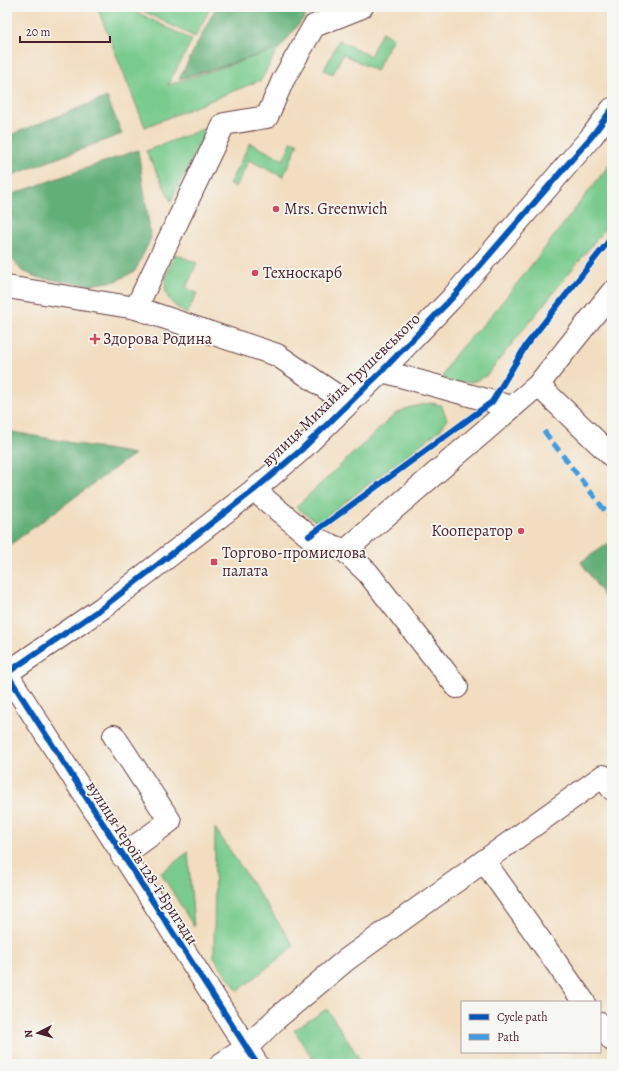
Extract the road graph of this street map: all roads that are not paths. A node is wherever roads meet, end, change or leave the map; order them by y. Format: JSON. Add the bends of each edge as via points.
{"nodes":[{"id":1,"x":362,"y":7,"type":"edge"},
{"id":2,"x":612,"y":110,"type":"edge"},
{"id":3,"x":7,"y":287,"type":"edge"},
{"id":4,"x":612,"y":292,"type":"edge"},
{"id":5,"x":136,"y":308,"type":"junction"},
{"id":6,"x":382,"y":371,"type":"junction"},
{"id":7,"x":538,"y":384,"type":"junction"},
{"id":8,"x":349,"y":404,"type":"junction"},
{"id":9,"x":512,"y":407,"type":"junction"},
{"id":10,"x":612,"y":456,"type":"edge"},
{"id":11,"x":254,"y":490,"type":"junction"},
{"id":12,"x":345,"y":551,"type":"junction"},
{"id":13,"x":7,"y":674,"type":"edge"},
{"id":14,"x":457,"y":687,"type":"dead end"},
{"id":15,"x":114,"y":736,"type":"dead end"},
{"id":16,"x":612,"y":789,"type":"edge"},
{"id":17,"x":122,"y":856,"type":"junction"},
{"id":18,"x":484,"y":861,"type":"junction"},
{"id":19,"x":583,"y":1001,"type":"edge"},
{"id":20,"x":601,"y":1025,"type":"edge"},
{"id":21,"x":612,"y":1040,"type":"edge"},
{"id":22,"x":252,"y":1056,"type":"edge"},
{"id":23,"x":221,"y":1064,"type":"edge"}],
"edges":[{"from":1,"to":5,"type":"street","via":[[314,26],[283,80],[267,117],[224,124]]},
{"from":2,"to":6,"type":"street","name":"вулиця Михайла Грушевського","via":[[452,298]]},
{"from":3,"to":5,"type":"street"},
{"from":4,"to":7,"type":"street"},
{"from":5,"to":8,"type":"street","via":[[277,355]]},
{"from":6,"to":8,"type":"street","name":"вулиця Михайла Грушевського"},
{"from":6,"to":9,"type":"street"},
{"from":7,"to":9,"type":"street"},
{"from":7,"to":10,"type":"street"},
{"from":8,"to":11,"type":"street","name":"вулиця Михайла Грушевського"},
{"from":9,"to":12,"type":"street"},
{"from":11,"to":12,"type":"street","via":[[310,536]]},
{"from":11,"to":13,"type":"street","name":"вулиця Михайла Грушевського","via":[[102,608]]},
{"from":12,"to":14,"type":"street","via":[[368,573]]},
{"from":13,"to":17,"type":"street","name":"вулиця Героїв 128-ї Бригади"},
{"from":15,"to":17,"type":"street","via":[[170,821]]},
{"from":16,"to":18,"type":"street","via":[[603,776]]},
{"from":17,"to":22,"type":"street","name":"вулиця Героїв 128-ї Бригади"},
{"from":18,"to":19,"type":"street"},
{"from":18,"to":22,"type":"street","via":[[346,960],[277,1018]]},
{"from":20,"to":21,"type":"street"},
{"from":22,"to":23,"type":"street"}]}
